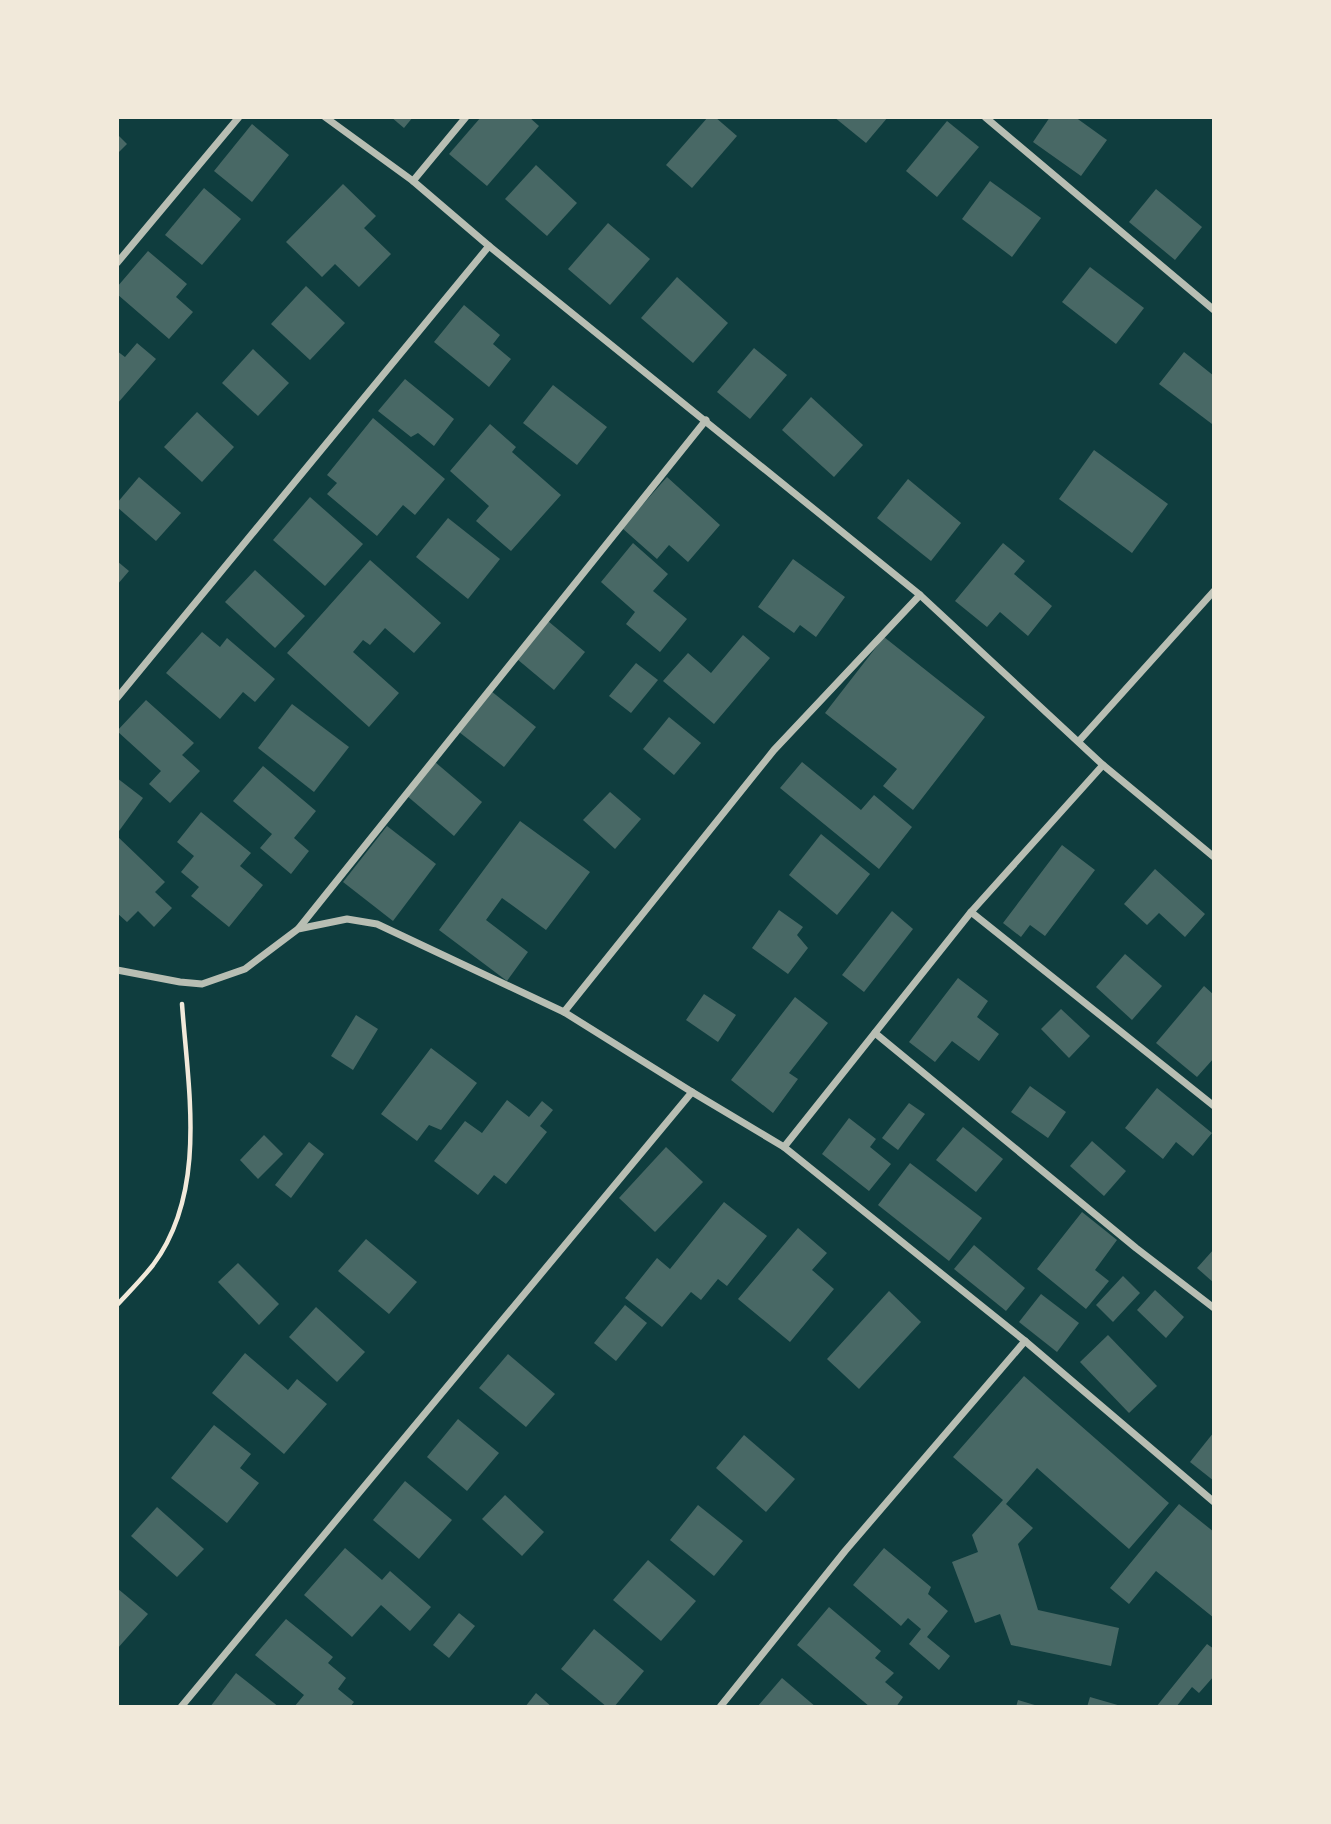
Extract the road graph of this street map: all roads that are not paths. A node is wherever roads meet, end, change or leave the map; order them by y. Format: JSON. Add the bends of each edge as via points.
{"nodes":[{"id":1,"x":239,"y":117,"type":"edge"},
{"id":2,"x":325,"y":117,"type":"edge"},
{"id":3,"x":466,"y":117,"type":"edge"},
{"id":4,"x":985,"y":117,"type":"edge"},
{"id":5,"x":413,"y":181,"type":"junction"},
{"id":6,"x":489,"y":246,"type":"junction"},
{"id":7,"x":117,"y":263,"type":"edge"},
{"id":8,"x":1214,"y":310,"type":"edge"},
{"id":9,"x":706,"y":420,"type":"junction"},
{"id":10,"x":1214,"y":591,"type":"edge"},
{"id":11,"x":920,"y":595,"type":"junction"},
{"id":12,"x":117,"y":698,"type":"edge"},
{"id":13,"x":1079,"y":741,"type":"junction"},
{"id":14,"x":1102,"y":765,"type":"junction"},
{"id":15,"x":1214,"y":857,"type":"edge"},
{"id":16,"x":971,"y":912,"type":"junction"},
{"id":17,"x":298,"y":929,"type":"junction"},
{"id":18,"x":117,"y":970,"type":"edge"},
{"id":19,"x":565,"y":1012,"type":"junction"},
{"id":20,"x":875,"y":1032,"type":"junction"},
{"id":21,"x":692,"y":1092,"type":"junction"},
{"id":22,"x":1214,"y":1106,"type":"edge"},
{"id":23,"x":784,"y":1147,"type":"junction"},
{"id":24,"x":1214,"y":1308,"type":"edge"},
{"id":25,"x":1025,"y":1341,"type":"junction"},
{"id":26,"x":1214,"y":1502,"type":"edge"},
{"id":27,"x":181,"y":1707,"type":"edge"},
{"id":28,"x":720,"y":1707,"type":"edge"}],
"edges":[{"from":1,"to":7,"type":"street"},
{"from":2,"to":5,"type":"street"},
{"from":3,"to":5,"type":"street"},
{"from":4,"to":8,"type":"street"},
{"from":5,"to":6,"type":"street"},
{"from":6,"to":9,"type":"street"},
{"from":6,"to":12,"type":"street"},
{"from":9,"to":11,"type":"street"},
{"from":9,"to":17,"type":"street"},
{"from":10,"to":13,"type":"street"},
{"from":11,"to":13,"type":"street"},
{"from":11,"to":19,"type":"street","via":[[774,750]]},
{"from":13,"to":14,"type":"street"},
{"from":14,"to":15,"type":"street"},
{"from":14,"to":16,"type":"street"},
{"from":16,"to":20,"type":"street"},
{"from":16,"to":22,"type":"street"},
{"from":17,"to":18,"type":"street","via":[[245,969],[202,984]]},
{"from":17,"to":19,"type":"street","via":[[347,919],[377,924]]},
{"from":19,"to":21,"type":"street"},
{"from":20,"to":23,"type":"street"},
{"from":20,"to":24,"type":"street"},
{"from":21,"to":23,"type":"street"},
{"from":21,"to":27,"type":"street"},
{"from":23,"to":25,"type":"street"},
{"from":25,"to":26,"type":"street"},
{"from":25,"to":28,"type":"street","via":[[845,1551]]}]}
